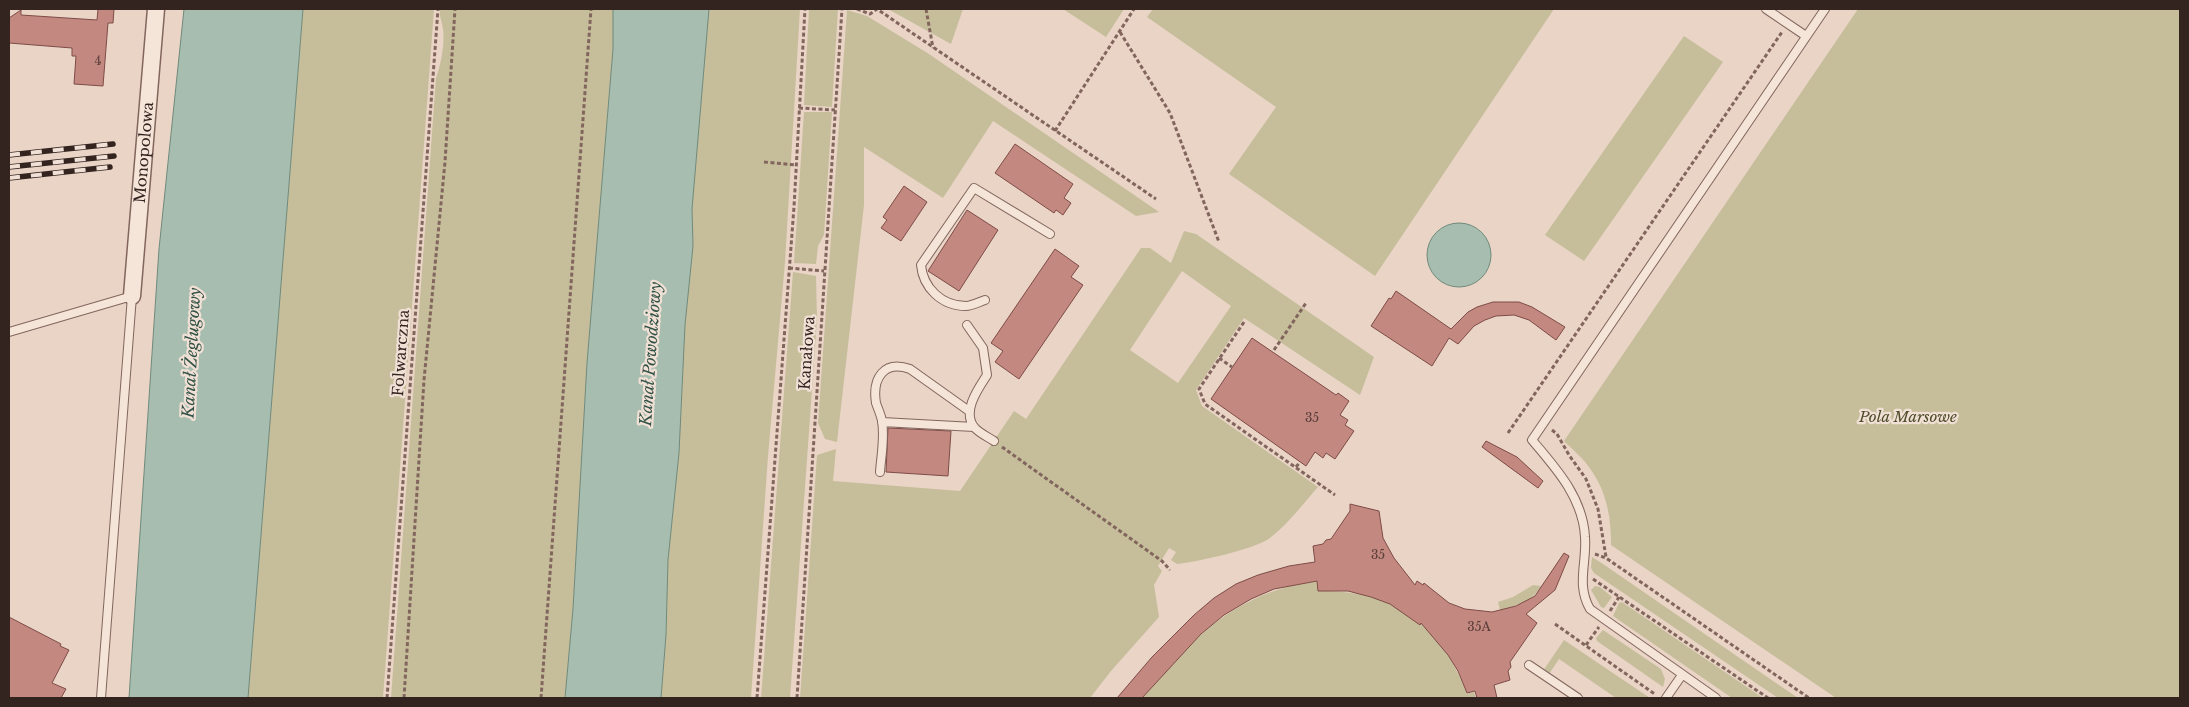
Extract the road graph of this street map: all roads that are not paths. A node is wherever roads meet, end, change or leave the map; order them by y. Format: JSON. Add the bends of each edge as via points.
{"nodes":[{"id":1,"x":156,"y":9,"type":"edge"},
{"id":2,"x":1766,"y":9,"type":"edge"},
{"id":3,"x":1825,"y":9,"type":"edge"},
{"id":4,"x":1806,"y":36,"type":"junction"},
{"id":5,"x":1050,"y":234,"type":"dead end"},
{"id":6,"x":132,"y":296,"type":"junction"},
{"id":7,"x":985,"y":300,"type":"dead end"},
{"id":8,"x":967,"y":325,"type":"dead end"},
{"id":9,"x":9,"y":332,"type":"edge"},
{"id":10,"x":969,"y":411,"type":"junction"},
{"id":11,"x":882,"y":422,"type":"junction"},
{"id":12,"x":974,"y":427,"type":"junction"},
{"id":13,"x":994,"y":441,"type":"road end"},
{"id":14,"x":880,"y":472,"type":"dead end"},
{"id":15,"x":1529,"y":665,"type":"dead end"},
{"id":16,"x":1682,"y":675,"type":"junction"},
{"id":17,"x":101,"y":698,"type":"edge"},
{"id":18,"x":1578,"y":698,"type":"edge"},
{"id":19,"x":1666,"y":698,"type":"edge"},
{"id":20,"x":1716,"y":698,"type":"edge"}],
"edges":[{"from":1,"to":6,"type":"street","name":"Monopolowa"},
{"from":2,"to":4,"type":"lane"},
{"from":3,"to":4,"type":"lane"},
{"from":4,"to":16,"type":"lane","via":[[1532,440],[1574,496],[1584,524],[1582,572],[1584,596],[1590,609]]},
{"from":5,"to":7,"type":"lane","via":[[974,188],[921,265],[922,278],[938,296],[950,303],[967,306]]},
{"from":6,"to":9,"type":"lane"},
{"from":6,"to":17,"type":"lane"},
{"from":8,"to":10,"type":"lane","via":[[982,348],[987,375]]},
{"from":10,"to":11,"type":"lane","via":[[910,369],[890,366],[880,375],[876,402]]},
{"from":10,"to":12,"type":"lane"},
{"from":11,"to":12,"type":"lane"},
{"from":11,"to":14,"type":"lane"},
{"from":12,"to":13,"type":"lane"},
{"from":15,"to":18,"type":"lane"},
{"from":16,"to":19,"type":"lane"},
{"from":16,"to":20,"type":"lane"}]}
